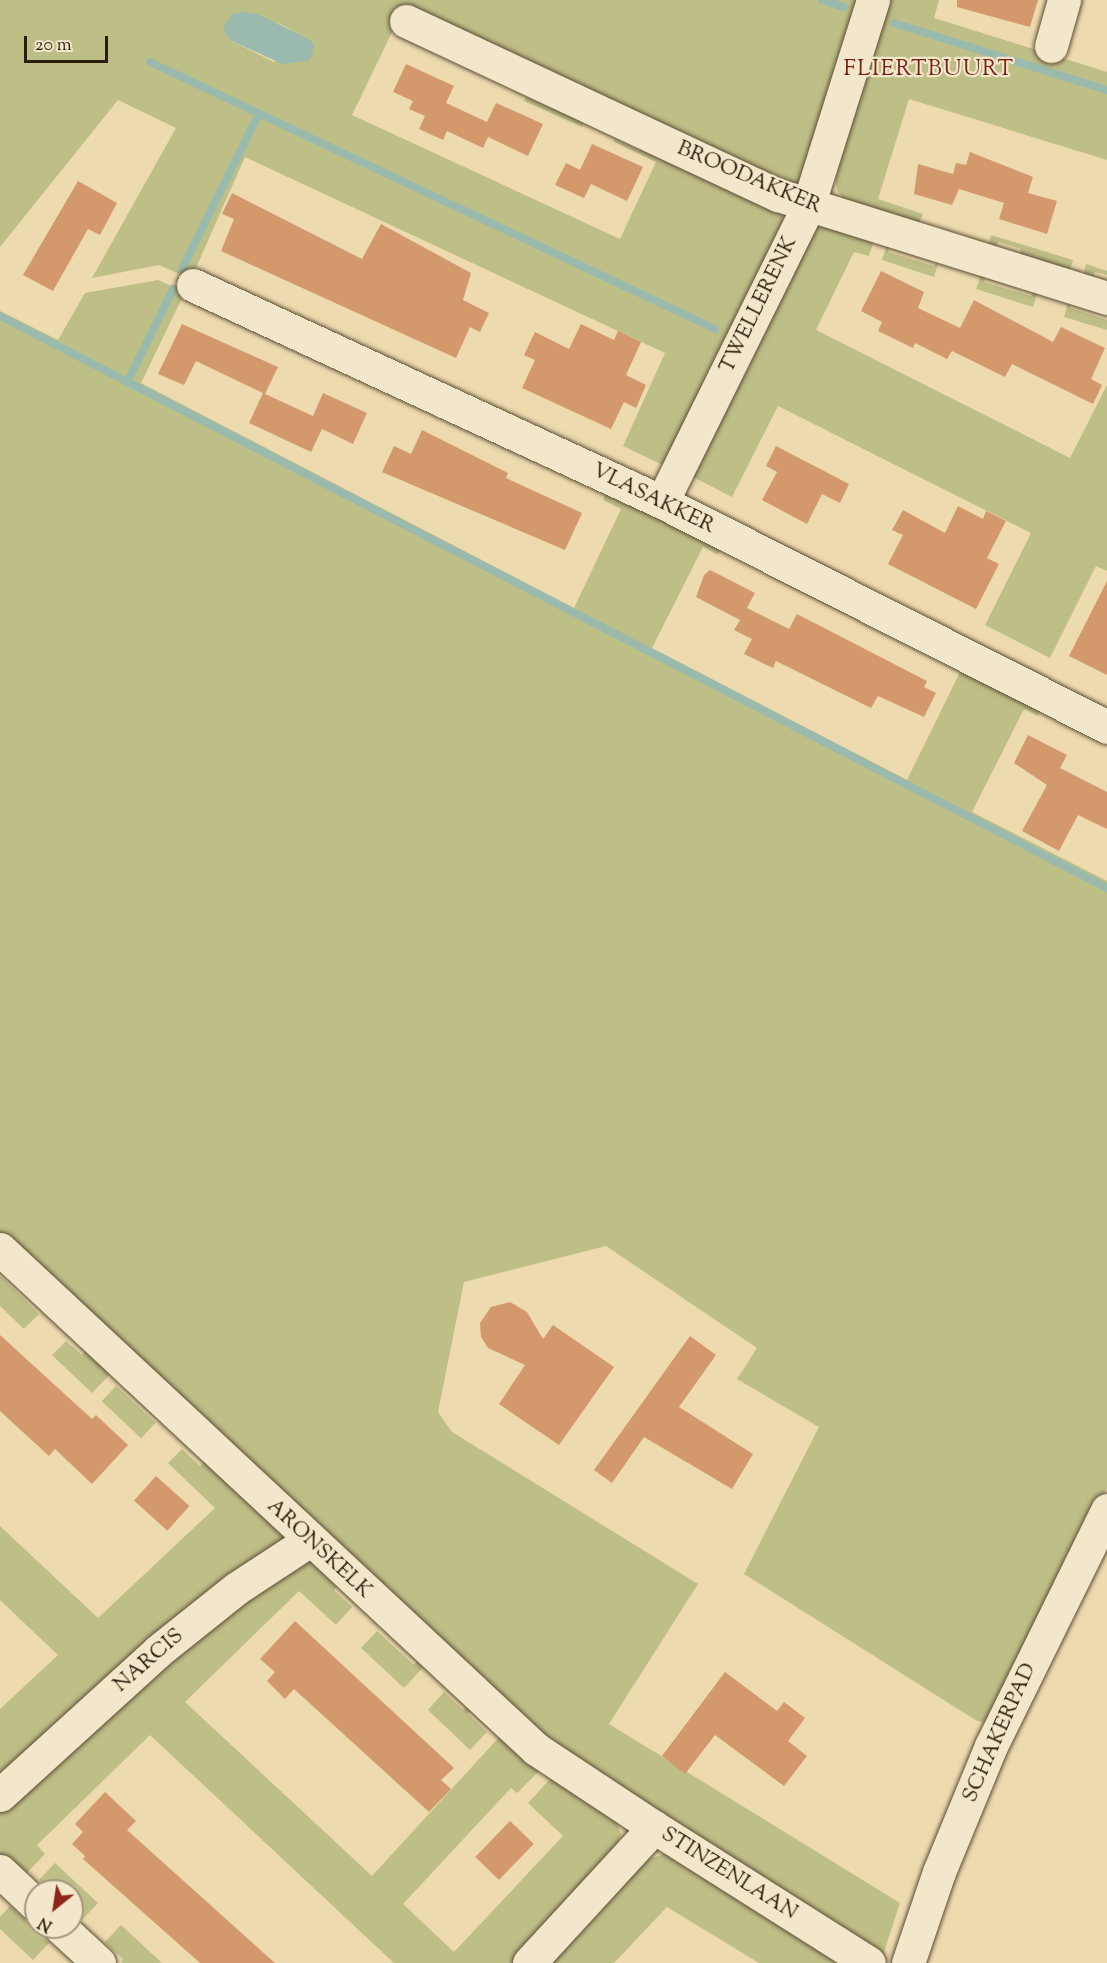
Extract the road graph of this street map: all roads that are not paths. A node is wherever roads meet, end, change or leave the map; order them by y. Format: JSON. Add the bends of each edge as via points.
{"nodes":[{"id":1,"x":873,"y":0,"type":"edge"},
{"id":2,"x":1064,"y":0,"type":"edge"},
{"id":3,"x":406,"y":21,"type":"dead end"},
{"id":4,"x":1051,"y":46,"type":"dead end"},
{"id":5,"x":808,"y":206,"type":"junction"},
{"id":6,"x":193,"y":285,"type":"dead end"},
{"id":7,"x":1107,"y":298,"type":"edge"},
{"id":8,"x":662,"y":502,"type":"junction"},
{"id":9,"x":1107,"y":727,"type":"edge"},
{"id":10,"x":0,"y":1249,"type":"edge"},
{"id":11,"x":1107,"y":1510,"type":"edge"},
{"id":12,"x":310,"y":1540,"type":"junction"},
{"id":13,"x":0,"y":1796,"type":"edge"},
{"id":14,"x":654,"y":1827,"type":"junction"},
{"id":15,"x":0,"y":1871,"type":"edge"},
{"id":16,"x":24,"y":1894,"type":"edge"},
{"id":17,"x":73,"y":1939,"type":"edge"},
{"id":18,"x":99,"y":1963,"type":"edge"},
{"id":19,"x":529,"y":1963,"type":"edge"},
{"id":20,"x":869,"y":1963,"type":"edge"},
{"id":21,"x":908,"y":1963,"type":"edge"}],
"edges":[{"from":1,"to":5,"type":"street","name":"TWELLERENK"},
{"from":2,"to":4,"type":"street"},
{"from":3,"to":5,"type":"street","name":"BROODAKKER"},
{"from":5,"to":7,"type":"street","name":"BROODAKKER"},
{"from":5,"to":8,"type":"street","name":"TWELLERENK"},
{"from":6,"to":8,"type":"street","name":"VLASAKKER"},
{"from":8,"to":9,"type":"street","name":"VLASAKKER"},
{"from":10,"to":12,"type":"street","name":"ARONSKELK"},
{"from":11,"to":21,"type":"street","name":"SCHAKERPAD","via":[[990,1746],[939,1872]]},
{"from":12,"to":13,"type":"street","name":"NARCIS","via":[[237,1588],[158,1651]]},
{"from":12,"to":14,"type":"street","name":"ARONSKELK","via":[[536,1749]]},
{"from":14,"to":19,"type":"street","name":"STINZENLAAN"},
{"from":14,"to":20,"type":"street","name":"STINZENLAAN"},
{"from":15,"to":16,"type":"street"},
{"from":17,"to":18,"type":"street"}]}
